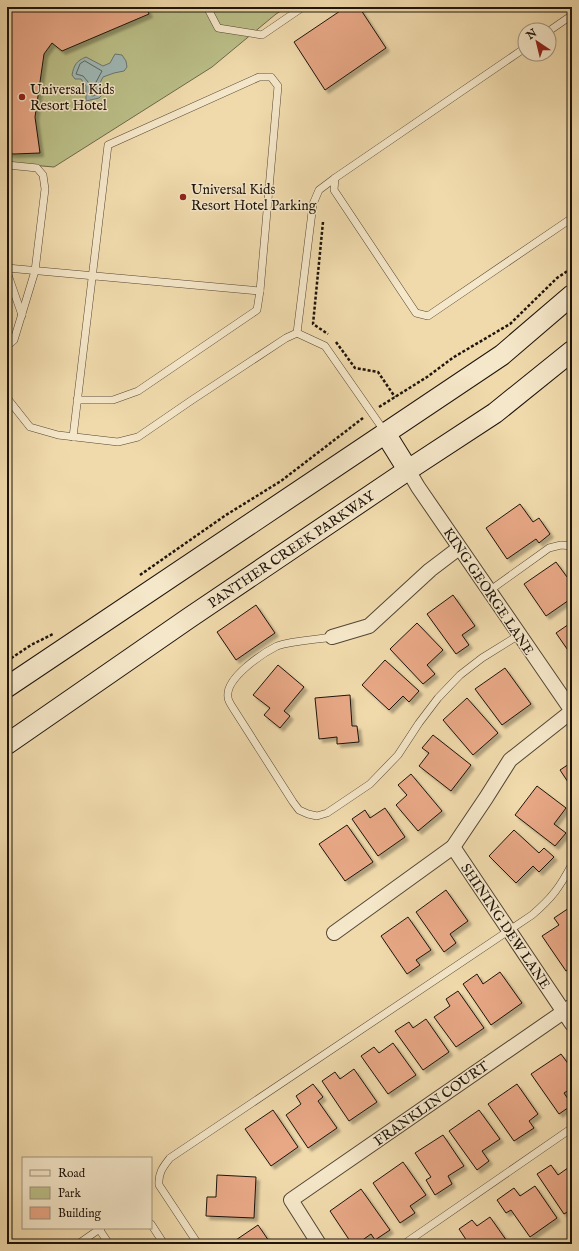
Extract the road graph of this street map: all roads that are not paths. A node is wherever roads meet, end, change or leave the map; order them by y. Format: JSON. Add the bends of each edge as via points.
{"nodes":[{"id":1,"x":207,"y":7,"type":"edge"},
{"id":2,"x":304,"y":7,"type":"edge"},
{"id":3,"x":572,"y":15,"type":"edge"},
{"id":4,"x":557,"y":25,"type":"edge"},
{"id":5,"x":517,"y":53,"type":"edge"},
{"id":6,"x":7,"y":164,"type":"edge"},
{"id":7,"x":335,"y":178,"type":"junction"},
{"id":8,"x":572,"y":218,"type":"edge"},
{"id":9,"x":7,"y":268,"type":"edge"},
{"id":10,"x":35,"y":271,"type":"junction"},
{"id":11,"x":7,"y":272,"type":"edge"},
{"id":12,"x":92,"y":276,"type":"junction"},
{"id":13,"x":260,"y":291,"type":"junction"},
{"id":14,"x":572,"y":296,"type":"edge"},
{"id":15,"x":22,"y":315,"type":"junction"},
{"id":16,"x":297,"y":333,"type":"junction"},
{"id":17,"x":7,"y":346,"type":"edge"},
{"id":18,"x":572,"y":351,"type":"edge"},
{"id":19,"x":7,"y":398,"type":"edge"},
{"id":20,"x":78,"y":400,"type":"junction"},
{"id":21,"x":385,"y":433,"type":"junction"},
{"id":22,"x":73,"y":437,"type":"junction"},
{"id":23,"x":408,"y":470,"type":"junction"},
{"id":24,"x":572,"y":546,"type":"edge"},
{"id":25,"x":459,"y":548,"type":"junction"},
{"id":26,"x":489,"y":591,"type":"junction"},
{"id":27,"x":519,"y":635,"type":"junction"},
{"id":28,"x":332,"y":637,"type":"joint"},
{"id":29,"x":7,"y":687,"type":"edge"},
{"id":30,"x":572,"y":711,"type":"edge"},
{"id":31,"x":7,"y":744,"type":"edge"},
{"id":32,"x":453,"y":847,"type":"junction"},
{"id":33,"x":572,"y":864,"type":"edge"},
{"id":34,"x":509,"y":931,"type":"junction"},
{"id":35,"x":334,"y":933,"type":"dead end"},
{"id":36,"x":568,"y":1009,"type":"edge"},
{"id":37,"x":572,"y":1024,"type":"edge"},
{"id":38,"x":572,"y":1128,"type":"edge"},
{"id":39,"x":152,"y":1226,"type":"edge"},
{"id":40,"x":100,"y":1229,"type":"edge"},
{"id":41,"x":78,"y":1244,"type":"edge"},
{"id":42,"x":109,"y":1244,"type":"edge"},
{"id":43,"x":164,"y":1244,"type":"edge"},
{"id":44,"x":198,"y":1244,"type":"edge"},
{"id":45,"x":319,"y":1244,"type":"edge"},
{"id":46,"x":404,"y":1244,"type":"edge"}],
"edges":[{"from":1,"to":2,"type":"lane","via":[[218,28],[262,35]]},
{"from":3,"to":4,"type":"lane"},
{"from":5,"to":7,"type":"lane"},
{"from":6,"to":10,"type":"lane","via":[[37,168],[43,175],[45,189]]},
{"from":7,"to":8,"type":"lane","via":[[334,190],[416,313],[428,316]]},
{"from":7,"to":16,"type":"lane","via":[[319,190],[313,204]]},
{"from":9,"to":10,"type":"lane"},
{"from":10,"to":12,"type":"lane"},
{"from":10,"to":15,"type":"lane"},
{"from":11,"to":15,"type":"lane"},
{"from":12,"to":13,"type":"lane"},
{"from":12,"to":13,"type":"lane","via":[[108,145],[259,77],[271,77],[278,86]]},
{"from":12,"to":20,"type":"lane"},
{"from":13,"to":20,"type":"lane","via":[[257,310],[138,392],[113,400]]},
{"from":14,"to":21,"type":"main road","via":[[502,355]]},
{"from":15,"to":17,"type":"lane","via":[[14,340]]},
{"from":16,"to":21,"type":"lane","via":[[325,346]]},
{"from":16,"to":22,"type":"lane","via":[[138,437],[118,442]]},
{"from":18,"to":23,"type":"main road","name":"PANTHER CREEK PARKWAY","via":[[495,413]]},
{"from":19,"to":22,"type":"lane","via":[[30,427]]},
{"from":20,"to":22,"type":"lane"},
{"from":21,"to":23,"type":"main road"},
{"from":21,"to":29,"type":"main road"},
{"from":23,"to":25,"type":"street","name":"KING GEORGE LANE"},
{"from":23,"to":31,"type":"main road","name":"PANTHER CREEK PARKWAY"},
{"from":24,"to":26,"type":"lane","via":[[549,548]]},
{"from":25,"to":26,"type":"street","name":"KING GEORGE LANE"},
{"from":25,"to":28,"type":"street","via":[[430,570],[369,626]]},
{"from":26,"to":27,"type":"street","name":"KING GEORGE LANE"},
{"from":27,"to":28,"type":"lane","via":[[460,675],[418,723],[398,755],[370,784],[327,813],[316,816],[299,810],[293,802],[232,708],[227,696],[229,688],[243,669],[278,646]]},
{"from":27,"to":30,"type":"street","name":"KING GEORGE LANE"},
{"from":30,"to":32,"type":"street","via":[[510,760]]},
{"from":32,"to":34,"type":"street","name":"SHINING DEW LANE"},
{"from":32,"to":35,"type":"street"},
{"from":33,"to":34,"type":"lane","via":[[549,900]]},
{"from":34,"to":36,"type":"street","name":"SHINING DEW LANE"},
{"from":34,"to":44,"type":"lane","via":[[170,1158],[161,1169],[159,1185]]},
{"from":36,"to":37,"type":"street","name":"SHINING DEW LANE"},
{"from":36,"to":45,"type":"street","name":"FRANKLIN COURT","via":[[291,1200]]},
{"from":38,"to":46,"type":"lane"},
{"from":39,"to":43,"type":"lane"},
{"from":40,"to":41,"type":"lane"},
{"from":40,"to":42,"type":"lane"}]}
